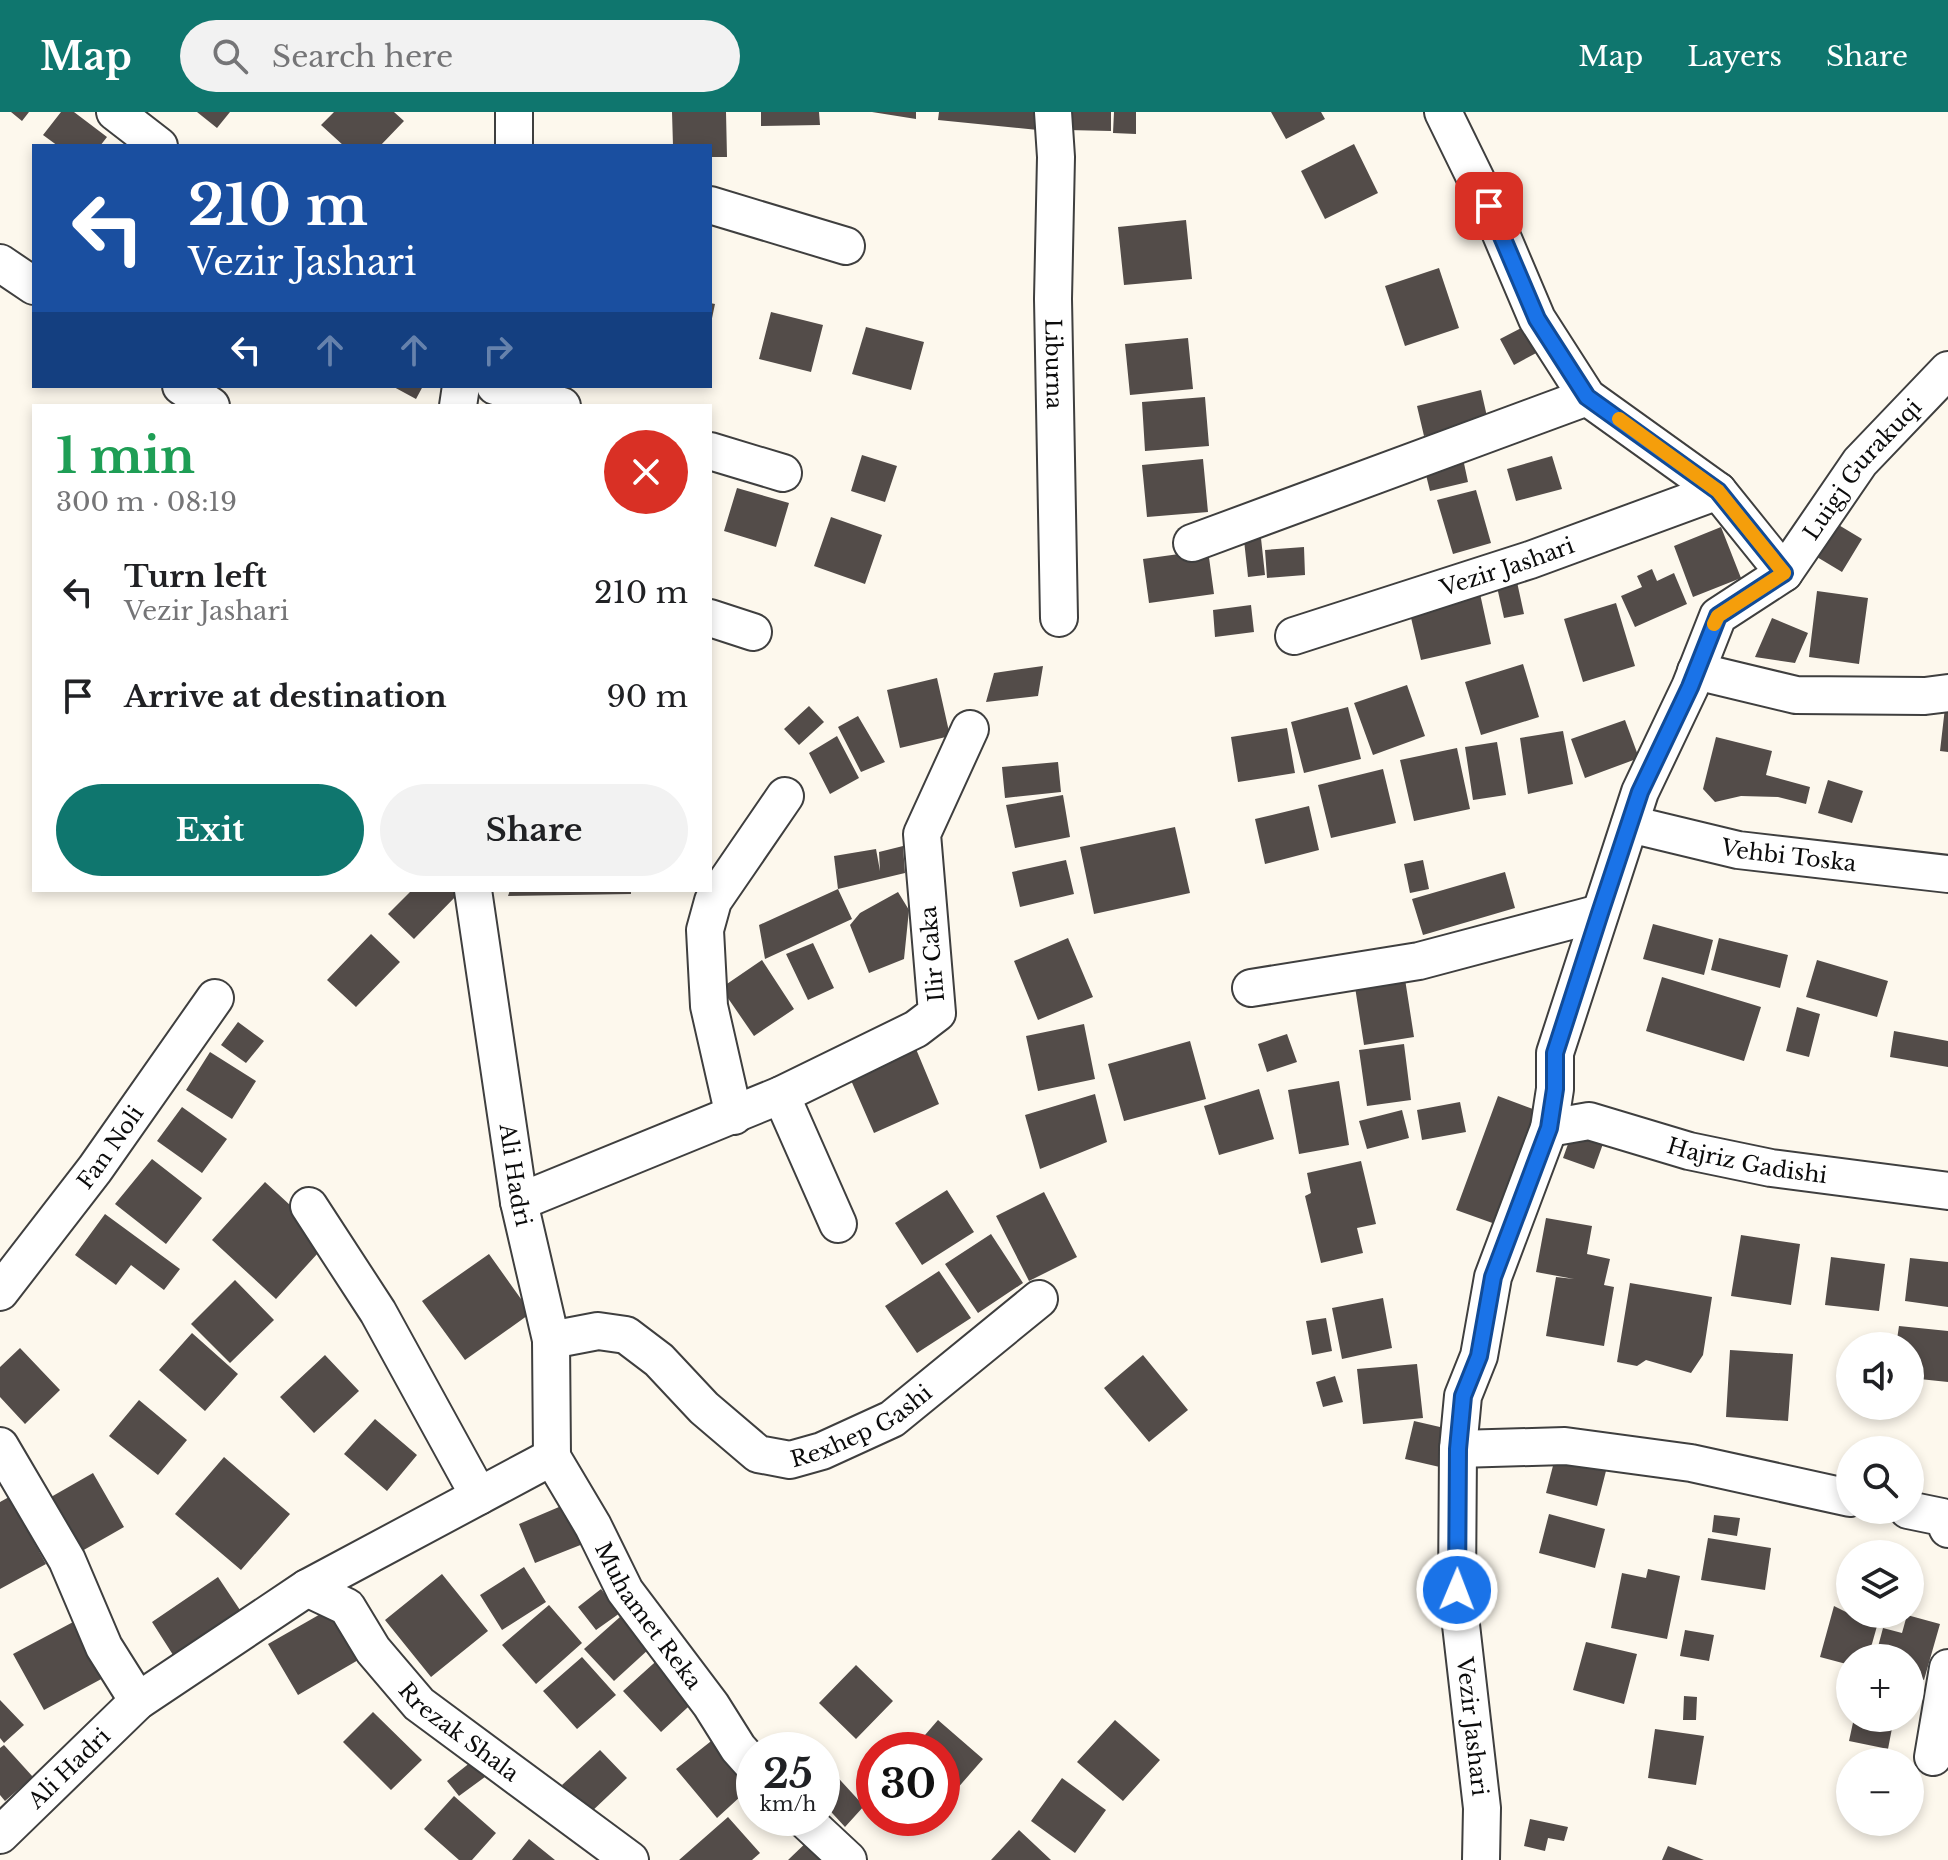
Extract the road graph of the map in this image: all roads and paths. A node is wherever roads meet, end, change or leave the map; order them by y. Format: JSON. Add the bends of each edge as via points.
{"nodes":[{"id":1,"x":115,"y":112,"type":"edge"},
{"id":2,"x":1053,"y":112,"type":"edge"},
{"id":3,"x":1443,"y":112,"type":"edge"},
{"id":4,"x":156,"y":144,"type":"edge"},
{"id":5,"x":712,"y":206,"type":"edge"},
{"id":6,"x":846,"y":246,"type":"dead end"},
{"id":7,"x":0,"y":263,"type":"edge"},
{"id":8,"x":32,"y":285,"type":"edge"},
{"id":9,"x":1948,"y":370,"type":"edge"},
{"id":10,"x":184,"y":388,"type":"edge"},
{"id":11,"x":502,"y":388,"type":"edge"},
{"id":12,"x":1587,"y":397,"type":"junction"},
{"id":13,"x":208,"y":404,"type":"edge"},
{"id":14,"x":555,"y":404,"type":"edge"},
{"id":15,"x":712,"y":452,"type":"edge"},
{"id":16,"x":783,"y":473,"type":"dead end"},
{"id":17,"x":1718,"y":491,"type":"junction"},
{"id":18,"x":1192,"y":543,"type":"dead end"},
{"id":19,"x":1784,"y":573,"type":"junction"},
{"id":20,"x":1059,"y":618,"type":"dead end"},
{"id":21,"x":712,"y":619,"type":"edge"},
{"id":22,"x":753,"y":632,"type":"dead end"},
{"id":23,"x":1294,"y":636,"type":"dead end"},
{"id":24,"x":1696,"y":671,"type":"junction"},
{"id":25,"x":1948,"y":693,"type":"edge"},
{"id":26,"x":970,"y":729,"type":"dead end"},
{"id":27,"x":785,"y":796,"type":"dead end"},
{"id":28,"x":1630,"y":824,"type":"junction"},
{"id":29,"x":1948,"y":874,"type":"edge"},
{"id":30,"x":473,"y":892,"type":"edge"},
{"id":31,"x":1600,"y":913,"type":"junction"},
{"id":32,"x":1251,"y":988,"type":"dead end"},
{"id":33,"x":215,"y":998,"type":"dead end"},
{"id":34,"x":781,"y":1095,"type":"junction"},
{"id":35,"x":734,"y":1116,"type":"junction"},
{"id":36,"x":1549,"y":1128,"type":"junction"},
{"id":37,"x":1948,"y":1191,"type":"edge"},
{"id":38,"x":519,"y":1202,"type":"junction"},
{"id":39,"x":309,"y":1206,"type":"dead end"},
{"id":40,"x":838,"y":1224,"type":"dead end"},
{"id":41,"x":0,"y":1292,"type":"edge"},
{"id":42,"x":1039,"y":1299,"type":"dead end"},
{"id":43,"x":551,"y":1340,"type":"junction"},
{"id":44,"x":0,"y":1446,"type":"edge"},
{"id":45,"x":1458,"y":1449,"type":"junction"},
{"id":46,"x":552,"y":1457,"type":"junction"},
{"id":47,"x":1836,"y":1495,"type":"edge"},
{"id":48,"x":479,"y":1496,"type":"junction"},
{"id":49,"x":1924,"y":1513,"type":"edge"},
{"id":50,"x":1948,"y":1529,"type":"edge"},
{"id":51,"x":307,"y":1588,"type":"junction"},
{"id":52,"x":1948,"y":1668,"type":"edge"},
{"id":53,"x":138,"y":1701,"type":"junction"},
{"id":54,"x":736,"y":1745,"type":"edge"},
{"id":55,"x":1933,"y":1757,"type":"dead end"},
{"id":56,"x":4,"y":1821,"type":"edge"},
{"id":57,"x":822,"y":1836,"type":"edge"},
{"id":58,"x":630,"y":1860,"type":"edge"},
{"id":59,"x":848,"y":1860,"type":"edge"},
{"id":60,"x":1481,"y":1860,"type":"edge"}],
"edges":[{"from":1,"to":4,"type":"street"},
{"from":2,"to":20,"type":"street","name":"Liburna"},
{"from":3,"to":12,"type":"street","via":[[1537,319]]},
{"from":5,"to":6,"type":"street"},
{"from":7,"to":8,"type":"street"},
{"from":9,"to":19,"type":"street","name":"Luigj Gurakuqi","via":[[1860,462]]},
{"from":10,"to":13,"type":"street"},
{"from":11,"to":14,"type":"street"},
{"from":12,"to":17,"type":"street"},
{"from":12,"to":18,"type":"street"},
{"from":15,"to":16,"type":"street"},
{"from":17,"to":19,"type":"street"},
{"from":17,"to":23,"type":"street","name":"Vezir Jashari","via":[[1530,560]]},
{"from":19,"to":24,"type":"street","name":"Vezir Jashari","via":[[1718,616]]},
{"from":21,"to":22,"type":"street"},
{"from":24,"to":25,"type":"street","via":[[1796,695]]},
{"from":24,"to":28,"type":"street","name":"Vezir Jashari"},
{"from":26,"to":34,"type":"street","name":"Ilir Caka","via":[[922,834],[937,1013],[916,1029]]},
{"from":27,"to":35,"type":"street","via":[[713,901],[705,930],[709,1006]]},
{"from":28,"to":29,"type":"street","name":"Vehbi Toska","via":[[1738,850]]},
{"from":28,"to":31,"type":"street","name":"Vezir Jashari"},
{"from":30,"to":38,"type":"street","name":"Ali Hadri"},
{"from":31,"to":32,"type":"street","via":[[1419,961]]},
{"from":31,"to":36,"type":"street","name":"Vezir Jashari","via":[[1555,1053]]},
{"from":33,"to":41,"type":"street","name":"Fan Noli","via":[[95,1169]]},
{"from":34,"to":35,"type":"street","name":"Ilir Caka"},
{"from":34,"to":40,"type":"street"},
{"from":35,"to":38,"type":"street","name":"Ilir Caka"},
{"from":36,"to":37,"type":"street","name":"Hajriz Gadishi","via":[[1589,1121],[1757,1165]]},
{"from":36,"to":45,"type":"street","name":"Vezir Jashari","via":[[1493,1277],[1479,1356],[1463,1396]]},
{"from":38,"to":43,"type":"street","name":"Ali Hadri"},
{"from":39,"to":48,"type":"street","via":[[378,1312]]},
{"from":42,"to":43,"type":"street","name":"Rexhep Gashi","via":[[892,1419],[790,1460],[758,1454],[626,1335],[598,1331]]},
{"from":43,"to":46,"type":"street","name":"Ali Hadri"},
{"from":44,"to":53,"type":"street","via":[[67,1560],[104,1647]]},
{"from":45,"to":47,"type":"street","via":[[1565,1446],[1691,1463]]},
{"from":45,"to":60,"type":"street","name":"Vezir Jashari","via":[[1457,1590],[1482,1808]]},
{"from":46,"to":48,"type":"street","name":"Ali Hadri"},
{"from":46,"to":54,"type":"street","name":"Muhamet Reka","via":[[625,1591]]},
{"from":48,"to":51,"type":"street","name":"Ali Hadri"},
{"from":49,"to":50,"type":"street","via":[[1942,1517]]},
{"from":51,"to":53,"type":"street","name":"Ali Hadri"},
{"from":51,"to":58,"type":"street","name":"Rrezak Shala","via":[[347,1607],[373,1650],[419,1704]]},
{"from":52,"to":55,"type":"street"},
{"from":53,"to":56,"type":"street","name":"Ali Hadri"},
{"from":57,"to":59,"type":"street"}]}
